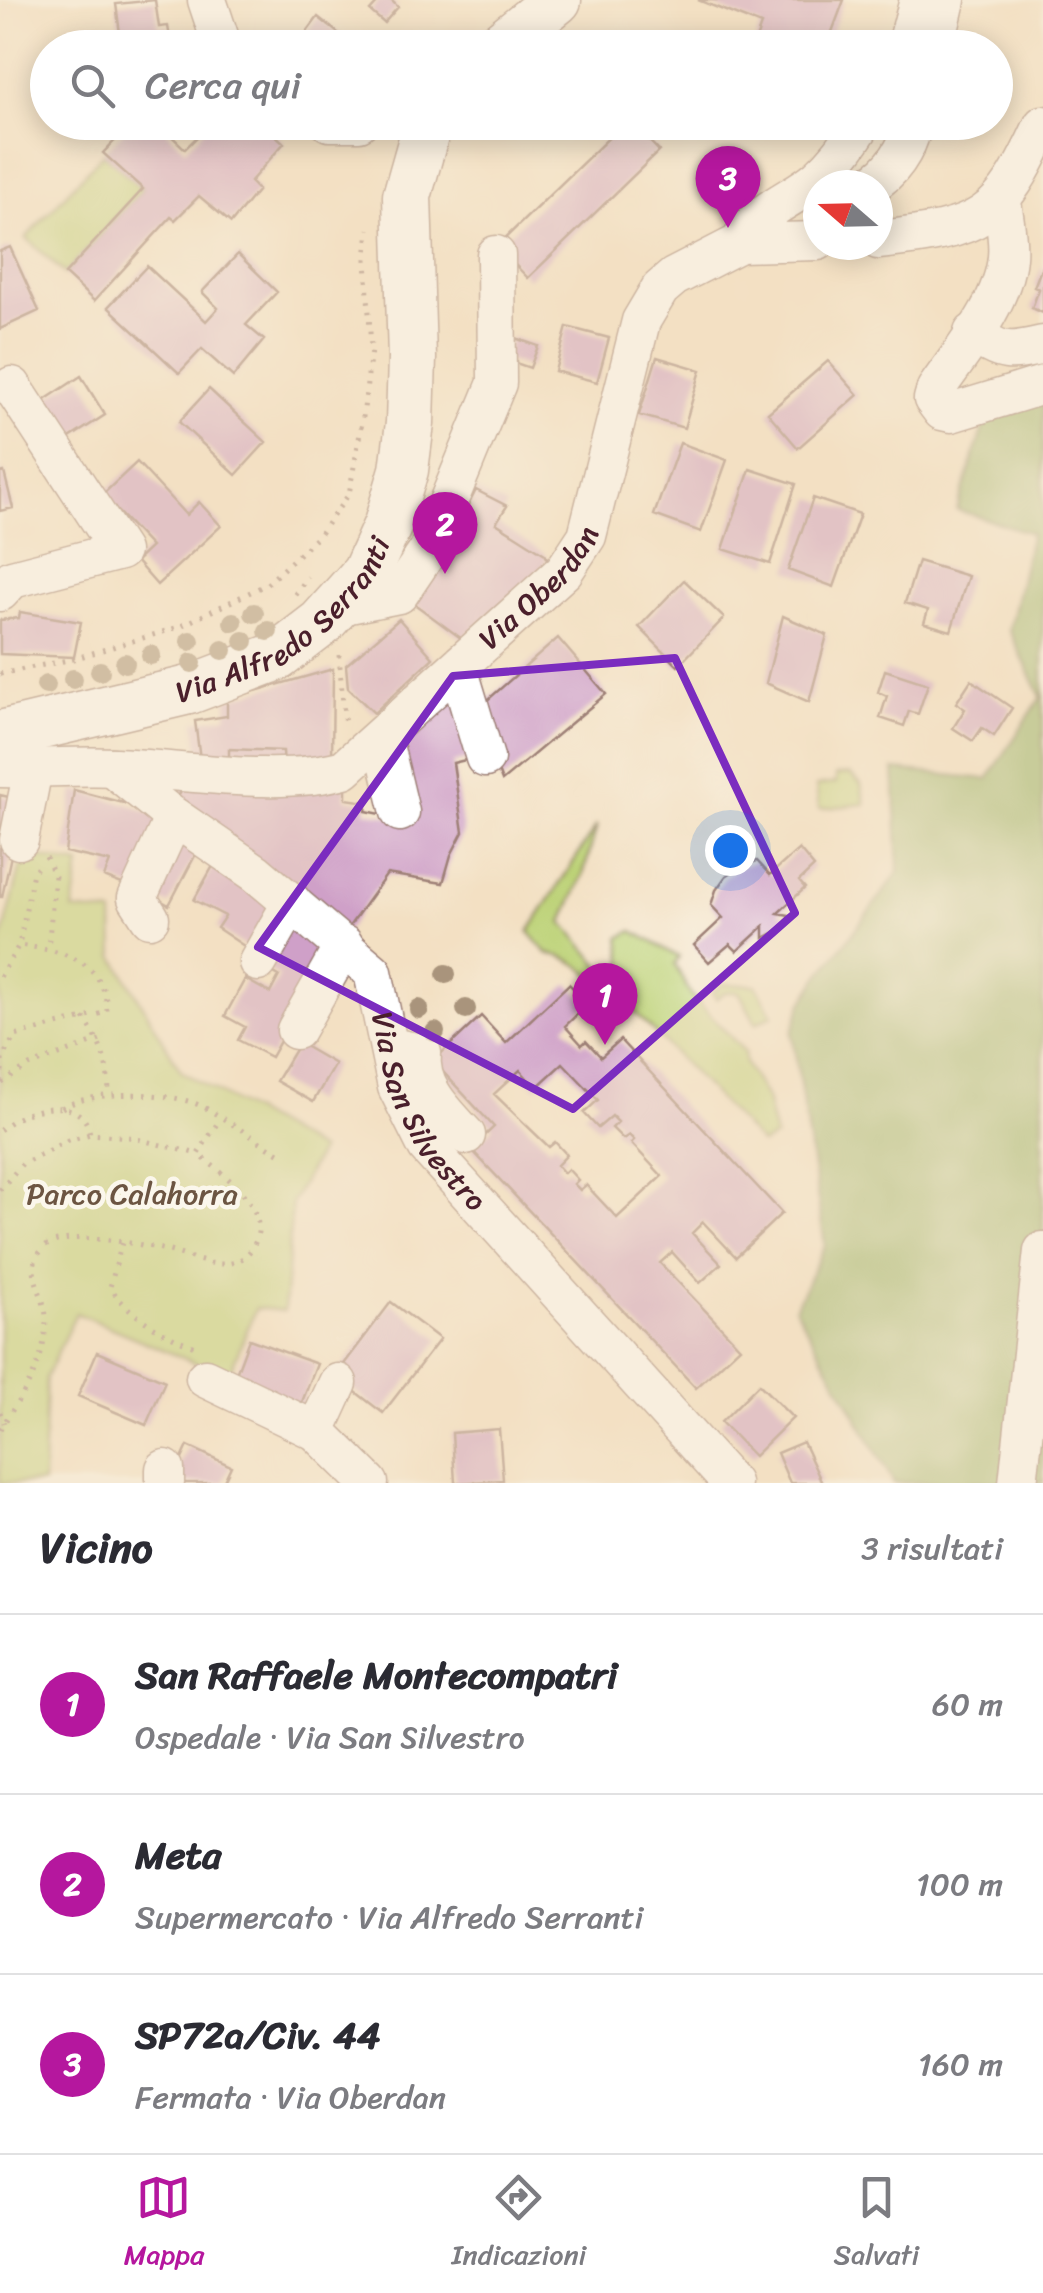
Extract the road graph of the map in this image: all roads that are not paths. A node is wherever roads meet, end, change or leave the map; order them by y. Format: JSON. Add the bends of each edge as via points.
{"nodes":[{"id":1,"x":207,"y":0,"type":"edge"},
{"id":2,"x":557,"y":0,"type":"edge"},
{"id":3,"x":919,"y":0,"type":"edge"},
{"id":4,"x":946,"y":0,"type":"edge"},
{"id":5,"x":217,"y":30,"type":"edge"},
{"id":6,"x":520,"y":30,"type":"edge"},
{"id":7,"x":911,"y":30,"type":"edge"},
{"id":8,"x":939,"y":30,"type":"edge"},
{"id":9,"x":1043,"y":125,"type":"edge"},
{"id":10,"x":421,"y":140,"type":"edge"},
{"id":11,"x":850,"y":140,"type":"edge"},
{"id":12,"x":907,"y":140,"type":"edge"},
{"id":13,"x":889,"y":170,"type":"edge"},
{"id":14,"x":1002,"y":201,"type":"junction"},
{"id":15,"x":803,"y":220,"type":"edge"},
{"id":16,"x":893,"y":238,"type":"edge"},
{"id":17,"x":803,"y":240,"type":"edge"},
{"id":18,"x":803,"y":241,"type":"edge"},
{"id":19,"x":740,"y":243,"type":"junction"},
{"id":20,"x":496,"y":255,"type":"dead end"},
{"id":21,"x":973,"y":333,"type":"junction"},
{"id":22,"x":1043,"y":345,"type":"edge"},
{"id":23,"x":1043,"y":385,"type":"edge"},
{"id":24,"x":12,"y":386,"type":"dead end"},
{"id":25,"x":0,"y":592,"type":"edge"},
{"id":26,"x":311,"y":595,"type":"junction"},
{"id":27,"x":458,"y":668,"type":"junction"},
{"id":28,"x":0,"y":735,"type":"edge"},
{"id":29,"x":364,"y":740,"type":"junction"},
{"id":30,"x":485,"y":758,"type":"dead end"},
{"id":31,"x":112,"y":767,"type":"junction"},
{"id":32,"x":17,"y":769,"type":"edge"},
{"id":33,"x":400,"y":812,"type":"dead end"},
{"id":34,"x":174,"y":817,"type":"junction"},
{"id":35,"x":33,"y":857,"type":"road end"},
{"id":36,"x":292,"y":902,"type":"junction"},
{"id":37,"x":150,"y":918,"type":"dead end"},
{"id":38,"x":344,"y":945,"type":"junction"},
{"id":39,"x":258,"y":962,"type":"dead end"},
{"id":40,"x":296,"y":1030,"type":"dead end"},
{"id":41,"x":389,"y":1047,"type":"junction"},
{"id":42,"x":466,"y":1135,"type":"dead end"},
{"id":43,"x":1043,"y":1251,"type":"edge"},
{"id":44,"x":209,"y":1380,"type":"road end"},
{"id":45,"x":338,"y":1383,"type":"dead end"},
{"id":46,"x":316,"y":1431,"type":"junction"},
{"id":47,"x":369,"y":1483,"type":"edge"},
{"id":48,"x":730,"y":1483,"type":"edge"},
{"id":49,"x":1018,"y":1483,"type":"edge"}],
"edges":[{"from":1,"to":5,"type":"street"},
{"from":2,"to":6,"type":"main road"},
{"from":3,"to":7,"type":"street"},
{"from":4,"to":8,"type":"street"},
{"from":9,"to":14,"type":"street"},
{"from":10,"to":26,"type":"main road","name":"Via Alfredo Serranti","via":[[407,196],[412,358],[404,470],[366,573]]},
{"from":11,"to":19,"type":"street","via":[[815,180],[747,226]]},
{"from":12,"to":13,"type":"street"},
{"from":14,"to":16,"type":"street","via":[[951,228]]},
{"from":14,"to":21,"type":"street","via":[[1008,255],[993,301]]},
{"from":15,"to":17,"type":"street","via":[[789,228]]},
{"from":18,"to":19,"type":"street","name":"Via Oberdan"},
{"from":19,"to":27,"type":"street","name":"Via Oberdan","via":[[674,277],[649,304],[587,536],[564,570]]},
{"from":20,"to":26,"type":"street","via":[[498,384],[428,551],[400,594]]},
{"from":21,"to":22,"type":"street","via":[[1000,350]]},
{"from":21,"to":23,"type":"street","via":[[934,394],[942,412]]},
{"from":24,"to":25,"type":"street","via":[[120,551],[12,579]]},
{"from":26,"to":28,"type":"main road","name":"Via Alfredo Serranti","via":[[321,623],[278,656],[189,690]]},
{"from":27,"to":29,"type":"street","name":"Via Oberdan"},
{"from":27,"to":30,"type":"street"},
{"from":29,"to":31,"type":"street","name":"Via Oberdan","via":[[344,770],[322,776]]},
{"from":29,"to":33,"type":"street"},
{"from":31,"to":32,"type":"street","name":"Via Oberdan"},
{"from":31,"to":34,"type":"street","name":"Via San Silvestro"},
{"from":32,"to":35,"type":"street"},
{"from":34,"to":36,"type":"street","name":"Via San Silvestro"},
{"from":34,"to":37,"type":"street","via":[[137,898]]},
{"from":36,"to":38,"type":"street","name":"Via San Silvestro"},
{"from":36,"to":39,"type":"street"},
{"from":38,"to":40,"type":"street"},
{"from":38,"to":41,"type":"street","name":"Via San Silvestro","via":[[373,972]]},
{"from":41,"to":42,"type":"street","via":[[422,1053],[433,1099]]},
{"from":41,"to":48,"type":"street","name":"Via San Silvestro","via":[[396,1087],[427,1147]]},
{"from":43,"to":49,"type":"street"},
{"from":44,"to":46,"type":"street"},
{"from":45,"to":46,"type":"street"},
{"from":46,"to":47,"type":"street"}]}
